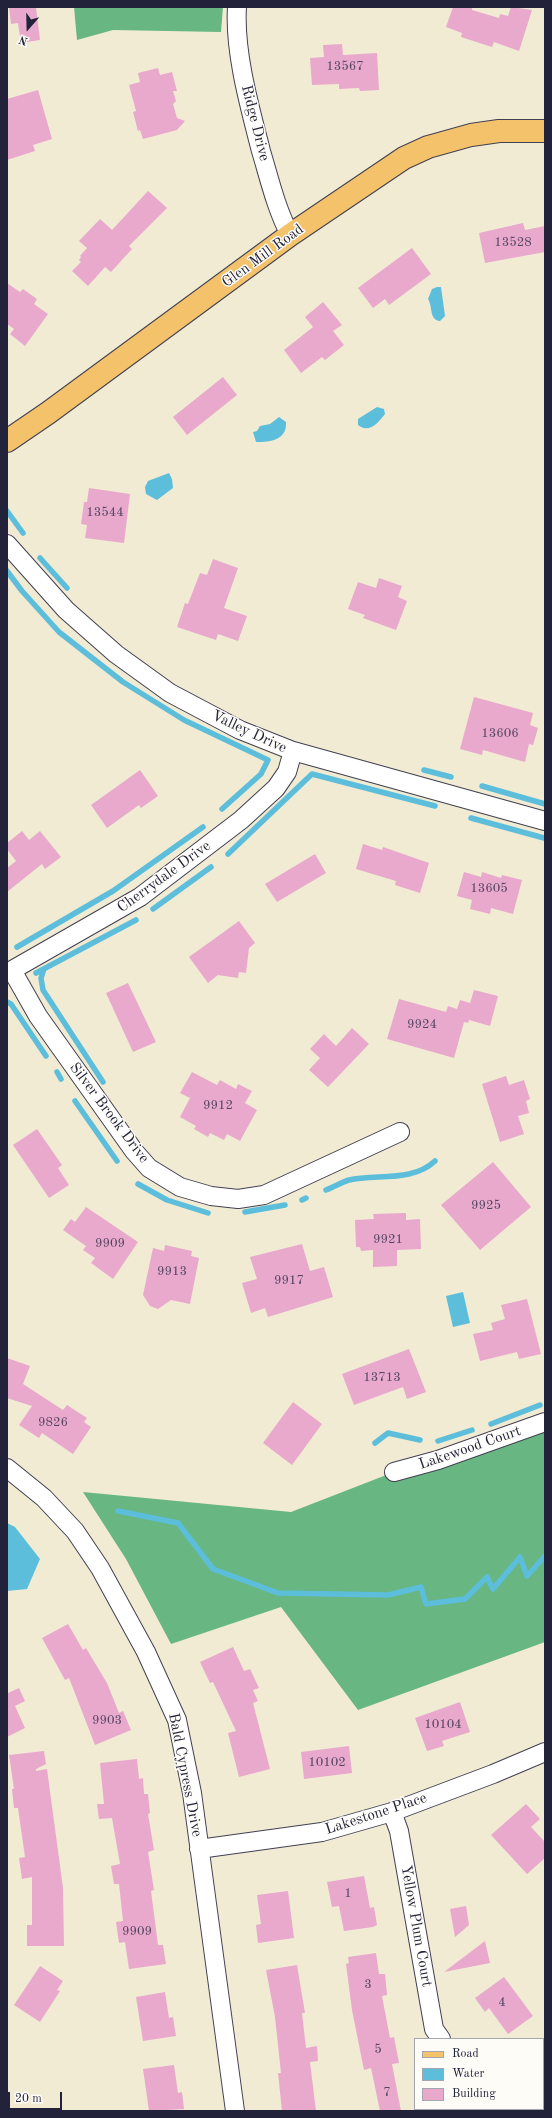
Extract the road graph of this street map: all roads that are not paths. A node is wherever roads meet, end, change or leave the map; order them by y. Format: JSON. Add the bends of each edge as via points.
{"nodes":[{"id":1,"x":237,"y":7,"type":"edge"},
{"id":2,"x":545,"y":131,"type":"edge"},
{"id":3,"x":290,"y":235,"type":"junction"},
{"id":4,"x":7,"y":441,"type":"edge"},
{"id":5,"x":7,"y":544,"type":"edge"},
{"id":6,"x":293,"y":751,"type":"junction"},
{"id":7,"x":545,"y":821,"type":"edge"},
{"id":8,"x":10,"y":972,"type":"edge"},
{"id":9,"x":400,"y":1132,"type":"dead end"},
{"id":10,"x":545,"y":1422,"type":"edge"},
{"id":11,"x":7,"y":1468,"type":"edge"},
{"id":12,"x":394,"y":1472,"type":"dead end"},
{"id":13,"x":545,"y":1752,"type":"edge"},
{"id":14,"x":392,"y":1812,"type":"junction"},
{"id":15,"x":199,"y":1849,"type":"junction"},
{"id":16,"x":440,"y":2038,"type":"edge"},
{"id":17,"x":235,"y":2111,"type":"edge"}],
"edges":[{"from":1,"to":3,"type":"street","name":"Ridge Drive","via":[[240,57],[254,124],[278,211]]},
{"from":2,"to":3,"type":"main road","name":"Glen Mill Road","via":[[471,134],[428,147],[404,158]]},
{"from":3,"to":4,"type":"main road","name":"Glen Mill Road","via":[[67,400]]},
{"from":5,"to":6,"type":"street","name":"Valley Drive","via":[[66,610],[116,654],[170,693],[240,730]]},
{"from":6,"to":7,"type":"street","name":"Valley Drive"},
{"from":6,"to":8,"type":"street","name":"Cherrydale Drive","via":[[287,772],[276,788],[241,820],[140,897]]},
{"from":8,"to":9,"type":"street","name":"Silver Brook Drive","via":[[38,1016],[134,1151],[149,1168],[180,1188],[210,1196],[238,1199],[264,1195]]},
{"from":10,"to":12,"type":"street","name":"Lakewood Court","via":[[438,1460]]},
{"from":11,"to":15,"type":"street","name":"Bald Cypress Drive","via":[[44,1498],[75,1531],[100,1568],[146,1652],[176,1720],[192,1793]]},
{"from":13,"to":14,"type":"street","name":"Lakestone Place"},
{"from":14,"to":15,"type":"street","name":"Lakestone Place","via":[[322,1832]]},
{"from":14,"to":16,"type":"street","name":"Yellow Plum Court","via":[[399,1831],[434,2029]]},
{"from":15,"to":17,"type":"street","name":"Bald Cypress Drive"}]}
